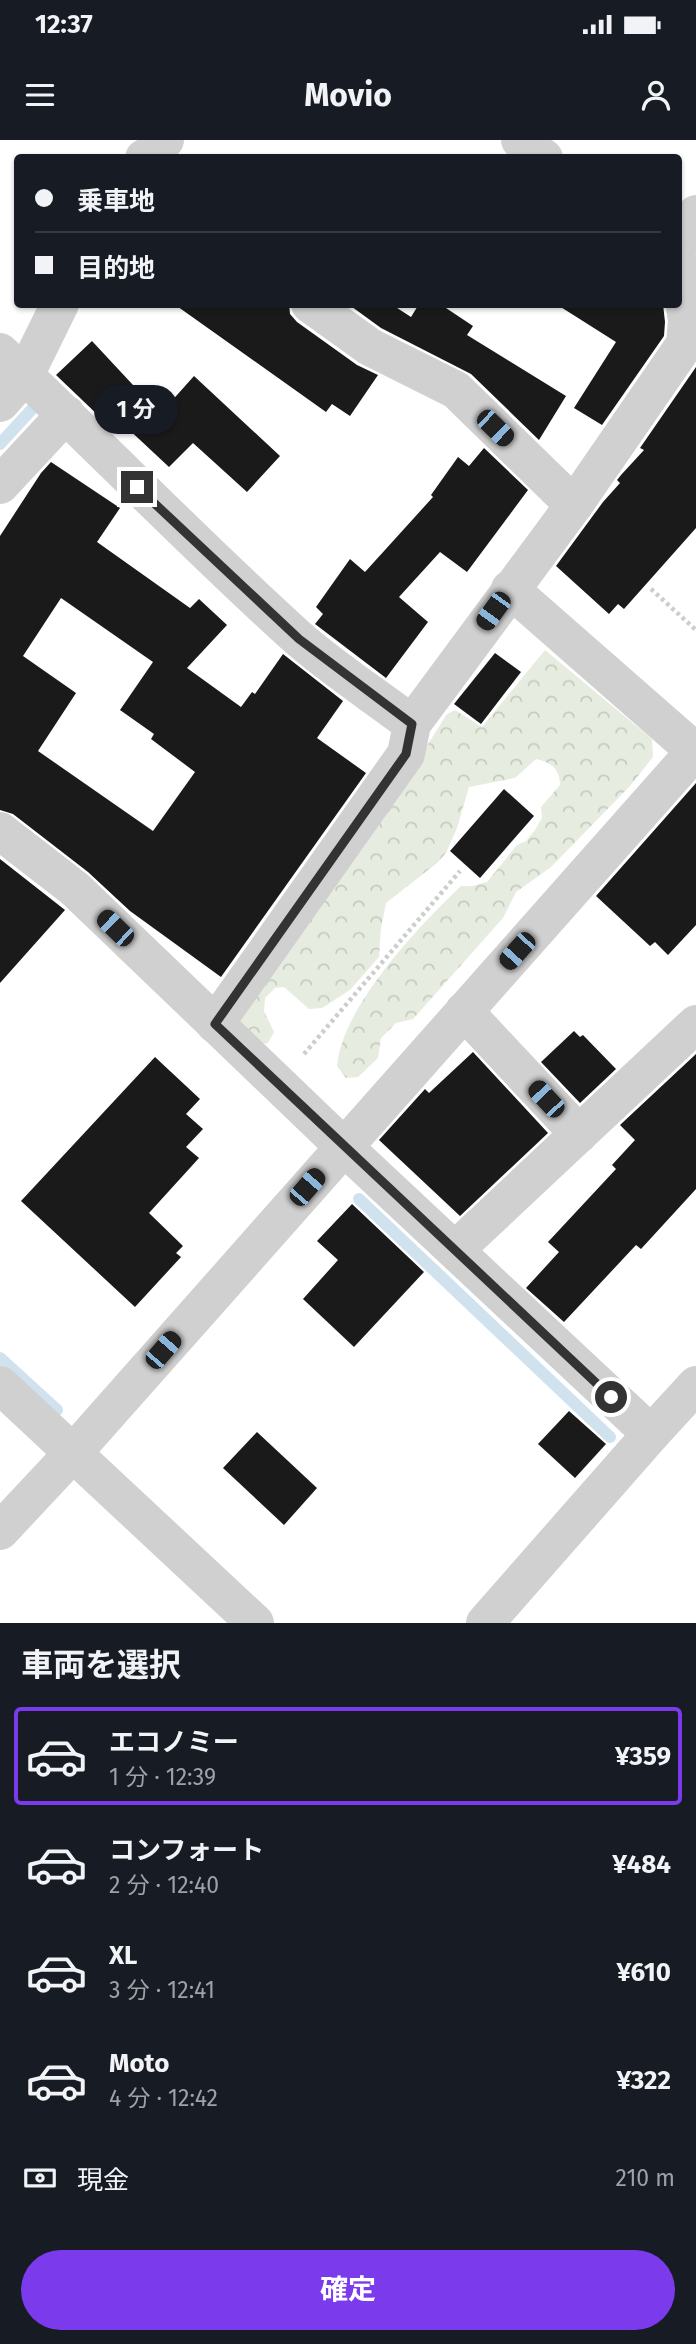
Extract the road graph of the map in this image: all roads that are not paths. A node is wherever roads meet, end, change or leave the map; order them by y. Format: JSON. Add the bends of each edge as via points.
{"nodes":[{"id":1,"x":520,"y":140,"type":"edge"},
{"id":2,"x":539,"y":154,"type":"edge"},
{"id":3,"x":696,"y":215,"type":"edge"},
{"id":4,"x":682,"y":233,"type":"edge"},
{"id":5,"x":682,"y":278,"type":"edge"},
{"id":6,"x":57,"y":308,"type":"edge"},
{"id":7,"x":316,"y":308,"type":"edge"},
{"id":8,"x":692,"y":323,"type":"edge"},
{"id":9,"x":8,"y":377,"type":"edge"},
{"id":10,"x":66,"y":414,"type":"junction"},
{"id":11,"x":0,"y":485,"type":"edge"},
{"id":12,"x":574,"y":505,"type":"junction"},
{"id":13,"x":510,"y":589,"type":"junction"},
{"id":14,"x":412,"y":724,"type":"junction"},
{"id":15,"x":696,"y":751,"type":"edge"},
{"id":16,"x":0,"y":831,"type":"edge"},
{"id":17,"x":464,"y":1011,"type":"junction"},
{"id":18,"x":215,"y":1024,"type":"junction"},
{"id":19,"x":696,"y":1024,"type":"edge"},
{"id":20,"x":579,"y":1134,"type":"junction"},
{"id":21,"x":343,"y":1146,"type":"junction"},
{"id":22,"x":455,"y":1250,"type":"junction"},
{"id":23,"x":0,"y":1385,"type":"edge"},
{"id":24,"x":696,"y":1385,"type":"edge"},
{"id":25,"x":651,"y":1434,"type":"junction"},
{"id":26,"x":73,"y":1453,"type":"junction"},
{"id":27,"x":0,"y":1531,"type":"edge"},
{"id":28,"x":255,"y":1623,"type":"edge"},
{"id":29,"x":485,"y":1623,"type":"edge"}],
"edges":[{"from":1,"to":2,"type":"street"},
{"from":3,"to":4,"type":"street"},
{"from":5,"to":8,"type":"street"},
{"from":6,"to":9,"type":"street"},
{"from":7,"to":12,"type":"street","via":[[370,347],[456,390]]},
{"from":8,"to":12,"type":"street","via":[[685,344]]},
{"from":9,"to":10,"type":"street"},
{"from":10,"to":11,"type":"street"},
{"from":10,"to":14,"type":"street","via":[[299,639]]},
{"from":12,"to":13,"type":"street"},
{"from":13,"to":14,"type":"street"},
{"from":13,"to":15,"type":"street"},
{"from":14,"to":18,"type":"street","via":[[406,754]]},
{"from":15,"to":17,"type":"street"},
{"from":16,"to":18,"type":"street","via":[[75,889]]},
{"from":17,"to":20,"type":"street"},
{"from":17,"to":21,"type":"street"},
{"from":18,"to":21,"type":"street"},
{"from":19,"to":20,"type":"street"},
{"from":20,"to":22,"type":"street"},
{"from":21,"to":22,"type":"street"},
{"from":21,"to":26,"type":"street"},
{"from":22,"to":25,"type":"street"},
{"from":23,"to":26,"type":"street"},
{"from":24,"to":25,"type":"street"},
{"from":25,"to":29,"type":"street"},
{"from":26,"to":27,"type":"street"},
{"from":26,"to":28,"type":"street"}]}
